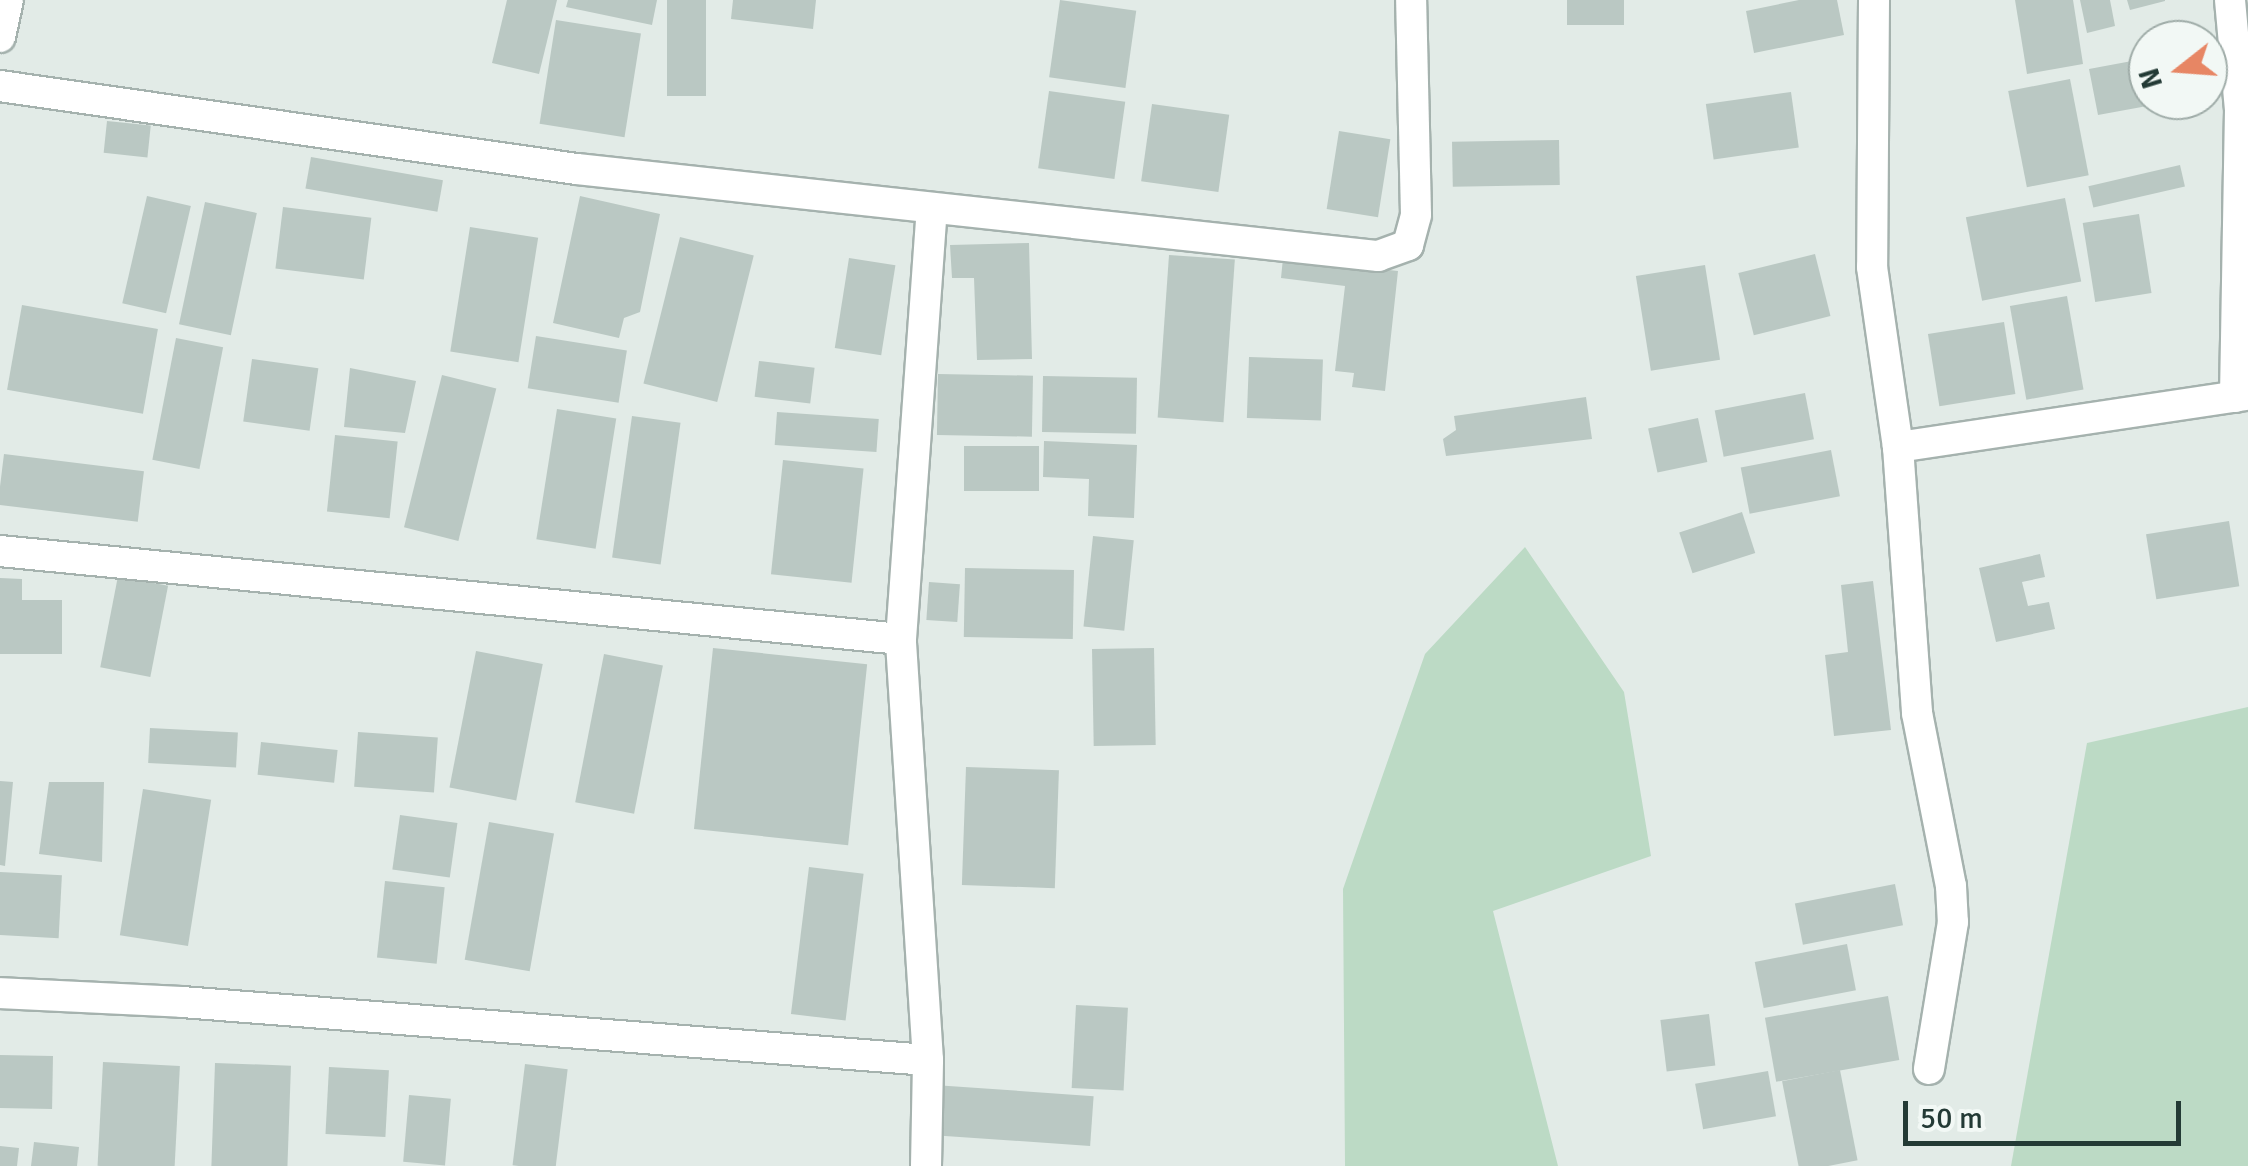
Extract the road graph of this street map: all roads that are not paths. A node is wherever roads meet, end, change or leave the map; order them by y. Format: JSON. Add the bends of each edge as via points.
{"nodes":[{"id":1,"x":8,"y":0,"type":"edge"},
{"id":2,"x":1410,"y":0,"type":"edge"},
{"id":3,"x":1874,"y":0,"type":"edge"},
{"id":4,"x":2230,"y":0,"type":"edge"},
{"id":5,"x":0,"y":37,"type":"edge"},
{"id":6,"x":0,"y":86,"type":"edge"},
{"id":7,"x":932,"y":210,"type":"junction"},
{"id":8,"x":2242,"y":396,"type":"edge"},
{"id":9,"x":1898,"y":447,"type":"junction"},
{"id":10,"x":0,"y":550,"type":"edge"},
{"id":11,"x":901,"y":639,"type":"junction"},
{"id":12,"x":0,"y":993,"type":"edge"},
{"id":13,"x":928,"y":1060,"type":"junction"},
{"id":14,"x":1929,"y":1069,"type":"dead end"},
{"id":15,"x":926,"y":1166,"type":"edge"}],
"edges":[{"from":1,"to":5,"type":"street"},
{"from":2,"to":7,"type":"street","via":[[1416,214],[1408,245],[1378,256]]},
{"from":3,"to":9,"type":"street","via":[[1872,267]]},
{"from":4,"to":8,"type":"street","via":[[2240,110]]},
{"from":6,"to":7,"type":"street","via":[[577,169]]},
{"from":7,"to":11,"type":"street"},
{"from":8,"to":9,"type":"street"},
{"from":9,"to":14,"type":"street","via":[[1917,712],[1953,922]]},
{"from":10,"to":11,"type":"street"},
{"from":11,"to":13,"type":"street"},
{"from":12,"to":13,"type":"street"},
{"from":13,"to":15,"type":"street"}]}
